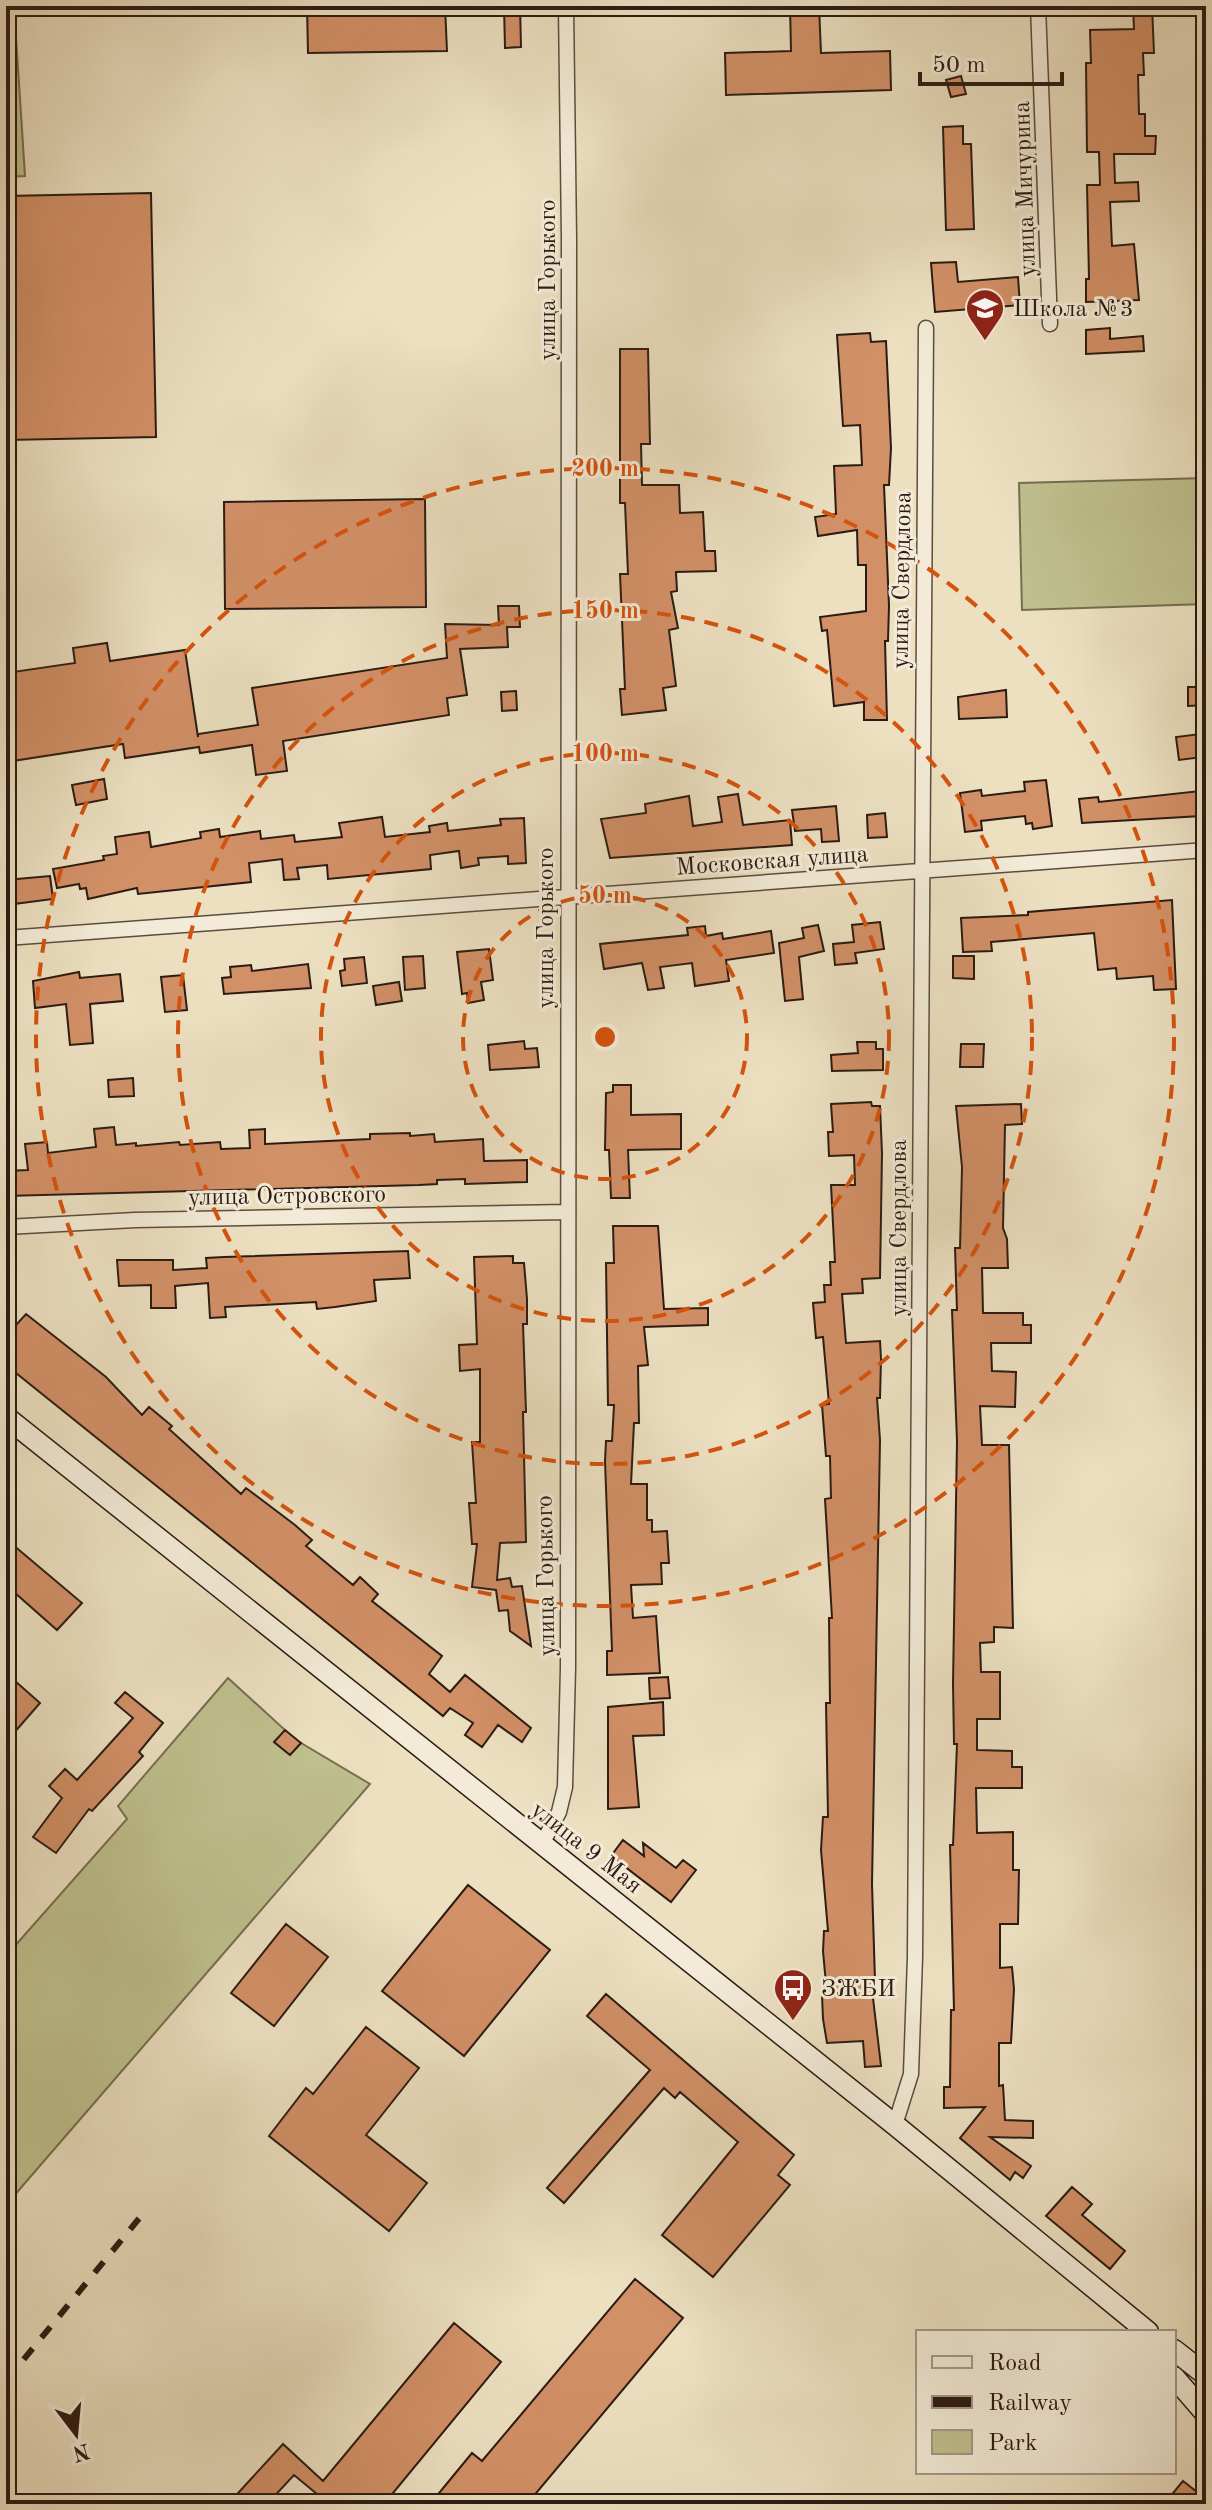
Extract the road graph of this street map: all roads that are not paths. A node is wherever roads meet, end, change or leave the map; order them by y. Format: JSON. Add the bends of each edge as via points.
{"nodes":[{"id":1,"x":566,"y":6,"type":"edge"},
{"id":2,"x":1038,"y":6,"type":"edge"},
{"id":3,"x":1050,"y":324,"type":"dead end"},
{"id":4,"x":926,"y":328,"type":"dead end"},
{"id":5,"x":1206,"y":850,"type":"edge"},
{"id":6,"x":920,"y":872,"type":"junction"},
{"id":7,"x":566,"y":895,"type":"junction"},
{"id":8,"x":6,"y":938,"type":"edge"},
{"id":9,"x":568,"y":1212,"type":"junction"},
{"id":10,"x":6,"y":1227,"type":"edge"},
{"id":11,"x":6,"y":1417,"type":"edge"},
{"id":12,"x":542,"y":1844,"type":"junction"},
{"id":13,"x":895,"y":2125,"type":"junction"},
{"id":14,"x":1140,"y":2328,"type":"edge"},
{"id":15,"x":1176,"y":2352,"type":"edge"},
{"id":16,"x":1206,"y":2375,"type":"edge"},
{"id":17,"x":1176,"y":2379,"type":"edge"},
{"id":18,"x":1206,"y":2414,"type":"edge"}],
"edges":[{"from":1,"to":7,"type":"street","name":"улица Горького"},
{"from":2,"to":3,"type":"street","name":"улица Мичурина"},
{"from":4,"to":6,"type":"street","name":"улица Свердлова"},
{"from":5,"to":6,"type":"street","name":"Московская улица"},
{"from":6,"to":7,"type":"street","name":"Московская улица"},
{"from":6,"to":13,"type":"street","name":"улица Свердлова","via":[[915,1957],[911,2074]]},
{"from":7,"to":8,"type":"street","name":"Московская улица"},
{"from":7,"to":9,"type":"street","name":"улица Горького"},
{"from":9,"to":10,"type":"street","name":"улица Островского"},
{"from":9,"to":12,"type":"street","name":"улица Горького","via":[[566,1760],[559,1812]]},
{"from":11,"to":12,"type":"street","name":"улица 9 Мая"},
{"from":12,"to":13,"type":"street","name":"улица 9 Мая"},
{"from":13,"to":14,"type":"street","name":"улица 9 Мая"},
{"from":15,"to":16,"type":"street"},
{"from":17,"to":18,"type":"street"}]}
